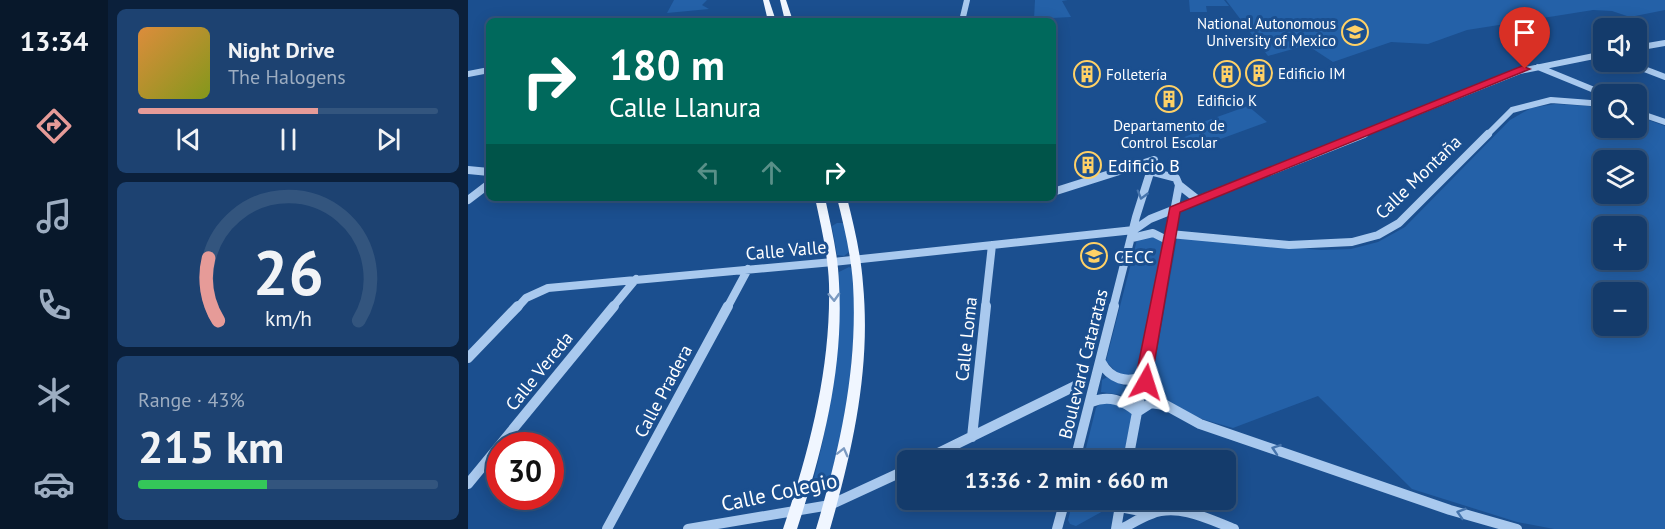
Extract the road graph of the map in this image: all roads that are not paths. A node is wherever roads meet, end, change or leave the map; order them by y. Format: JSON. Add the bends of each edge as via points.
{"nodes":[{"id":1,"x":766,"y":0,"type":"edge"},
{"id":2,"x":783,"y":0,"type":"edge"},
{"id":3,"x":967,"y":0,"type":"edge"},
{"id":4,"x":771,"y":18,"type":"edge"},
{"id":5,"x":788,"y":18,"type":"edge"},
{"id":6,"x":963,"y":18,"type":"edge"},
{"id":7,"x":1665,"y":43,"type":"edge"},
{"id":8,"x":1647,"y":46,"type":"edge"},
{"id":9,"x":1593,"y":56,"type":"edge"},
{"id":10,"x":1537,"y":66,"type":"junction"},
{"id":11,"x":1647,"y":70,"type":"edge"},
{"id":12,"x":486,"y":71,"type":"edge"},
{"id":13,"x":468,"y":74,"type":"edge"},
{"id":14,"x":1665,"y":77,"type":"edge"},
{"id":15,"x":1593,"y":89,"type":"edge"},
{"id":16,"x":1593,"y":103,"type":"edge"},
{"id":17,"x":1647,"y":116,"type":"edge"},
{"id":18,"x":1665,"y":122,"type":"edge"},
{"id":19,"x":468,"y":170,"type":"edge"},
{"id":20,"x":1149,"y":171,"type":"junction"},
{"id":21,"x":486,"y":172,"type":"edge"},
{"id":22,"x":1177,"y":181,"type":"junction"},
{"id":23,"x":486,"y":186,"type":"edge"},
{"id":24,"x":1056,"y":191,"type":"edge"},
{"id":25,"x":468,"y":200,"type":"edge"},
{"id":26,"x":1198,"y":200,"type":"junction"},
{"id":27,"x":821,"y":201,"type":"edge"},
{"id":28,"x":843,"y":201,"type":"edge"},
{"id":29,"x":1174,"y":210,"type":"junction"},
{"id":30,"x":847,"y":214,"type":"junction"},
{"id":31,"x":826,"y":220,"type":"junction"},
{"id":32,"x":1133,"y":234,"type":"junction"},
{"id":33,"x":1170,"y":238,"type":"junction"},
{"id":34,"x":992,"y":245,"type":"junction"},
{"id":35,"x":857,"y":259,"type":"junction"},
{"id":36,"x":833,"y":262,"type":"junction"},
{"id":37,"x":748,"y":269,"type":"junction"},
{"id":38,"x":636,"y":279,"type":"junction"},
{"id":39,"x":468,"y":358,"type":"edge"},
{"id":40,"x":1101,"y":362,"type":"junction"},
{"id":41,"x":1144,"y":376,"type":"junction"},
{"id":42,"x":1077,"y":385,"type":"dead end"},
{"id":43,"x":1091,"y":402,"type":"junction"},
{"id":44,"x":1166,"y":406,"type":"junction"},
{"id":45,"x":1137,"y":412,"type":"junction"},
{"id":46,"x":972,"y":437,"type":"junction"},
{"id":47,"x":945,"y":450,"type":"edge"},
{"id":48,"x":1078,"y":450,"type":"edge"},
{"id":49,"x":1130,"y":450,"type":"edge"},
{"id":50,"x":897,"y":474,"type":"edge"},
{"id":51,"x":468,"y":484,"type":"edge"},
{"id":52,"x":830,"y":505,"type":"junction"},
{"id":53,"x":1063,"y":510,"type":"edge"},
{"id":54,"x":1119,"y":510,"type":"edge"},
{"id":55,"x":1144,"y":510,"type":"edge"},
{"id":56,"x":796,"y":512,"type":"junction"},
{"id":57,"x":1155,"y":513,"type":"junction"},
{"id":58,"x":608,"y":529,"type":"edge"},
{"id":59,"x":688,"y":529,"type":"edge"},
{"id":60,"x":790,"y":529,"type":"edge"},
{"id":61,"x":823,"y":529,"type":"edge"},
{"id":62,"x":1058,"y":529,"type":"edge"},
{"id":63,"x":1116,"y":529,"type":"edge"},
{"id":64,"x":1121,"y":529,"type":"edge"},
{"id":65,"x":1234,"y":529,"type":"edge"},
{"id":66,"x":1517,"y":529,"type":"edge"}],
"edges":[{"from":1,"to":4,"type":"main road"},
{"from":2,"to":5,"type":"main road"},
{"from":3,"to":6,"type":"street"},
{"from":7,"to":8,"type":"street"},
{"from":9,"to":10,"type":"street"},
{"from":10,"to":15,"type":"street"},
{"from":10,"to":26,"type":"street"},
{"from":11,"to":14,"type":"street"},
{"from":12,"to":13,"type":"street"},
{"from":16,"to":33,"type":"street","name":"Calle Montaña","via":[[1551,100],[1512,110],[1399,223],[1366,241],[1309,245]]},
{"from":17,"to":18,"type":"street"},
{"from":19,"to":21,"type":"street"},
{"from":20,"to":22,"type":"street"},
{"from":20,"to":24,"type":"street","name":"Boulevard Cataratas","via":[[1154,160]]},
{"from":20,"to":32,"type":"street","name":"Boulevard Cataratas","one_way":true},
{"from":22,"to":26,"type":"street"},
{"from":22,"to":29,"type":"street"},
{"from":23,"to":25,"type":"street"},
{"from":26,"to":29,"type":"street"},
{"from":27,"to":31,"type":"main road"},
{"from":28,"to":30,"type":"main road"},
{"from":29,"to":32,"type":"street","via":[[1139,224]]},
{"from":29,"to":33,"type":"street"},
{"from":30,"to":31,"type":"main road"},
{"from":30,"to":35,"type":"main road"},
{"from":31,"to":36,"type":"main road"},
{"from":32,"to":33,"type":"street","name":"Calle Valle"},
{"from":32,"to":34,"type":"street","name":"Calle Valle"},
{"from":32,"to":40,"type":"street","name":"Boulevard Cataratas"},
{"from":33,"to":41,"type":"street"},
{"from":34,"to":35,"type":"street","name":"Calle Valle"},
{"from":34,"to":46,"type":"street","name":"Calle Loma"},
{"from":35,"to":36,"type":"street","name":"Calle Valle"},
{"from":52,"to":35,"type":"main road","one_way":true,"via":[[859,373]]},
{"from":36,"to":37,"type":"street","name":"Calle Valle"},
{"from":36,"to":56,"type":"main road","one_way":true,"via":[[835,326],[828,394]]},
{"from":37,"to":38,"type":"street","name":"Calle Valle"},
{"from":37,"to":58,"type":"street","name":"Calle Pradera"},
{"from":38,"to":39,"type":"street","name":"Calle Valle","via":[[535,292]]},
{"from":38,"to":51,"type":"street","name":"Calle Vereda"},
{"from":40,"to":41,"type":"street","via":[[1106,372],[1122,380]]},
{"from":40,"to":43,"type":"street","name":"Boulevard Cataratas"},
{"from":41,"to":44,"type":"street","via":[[1152,392]]},
{"from":41,"to":45,"type":"street"},
{"from":42,"to":46,"type":"street"},
{"from":43,"to":45,"type":"street","via":[[1116,398]]},
{"from":43,"to":48,"type":"street","name":"Boulevard Cataratas"},
{"from":44,"to":45,"type":"street","via":[[1151,403]]},
{"from":66,"to":44,"type":"street","one_way":true,"via":[[1450,510],[1200,424]]},
{"from":45,"to":49,"type":"street"},
{"from":46,"to":47,"type":"street"},
{"from":50,"to":52,"type":"street","name":"Calle Colegio"},
{"from":52,"to":56,"type":"street","name":"Calle Colegio"},
{"from":52,"to":61,"type":"main road"},
{"from":53,"to":62,"type":"street"},
{"from":54,"to":63,"type":"street"},
{"from":55,"to":57,"type":"street"},
{"from":56,"to":59,"type":"street","name":"Calle Colegio"},
{"from":56,"to":60,"type":"main road"},
{"from":57,"to":64,"type":"street"},
{"from":57,"to":65,"type":"street","via":[[1188,512]]}]}
